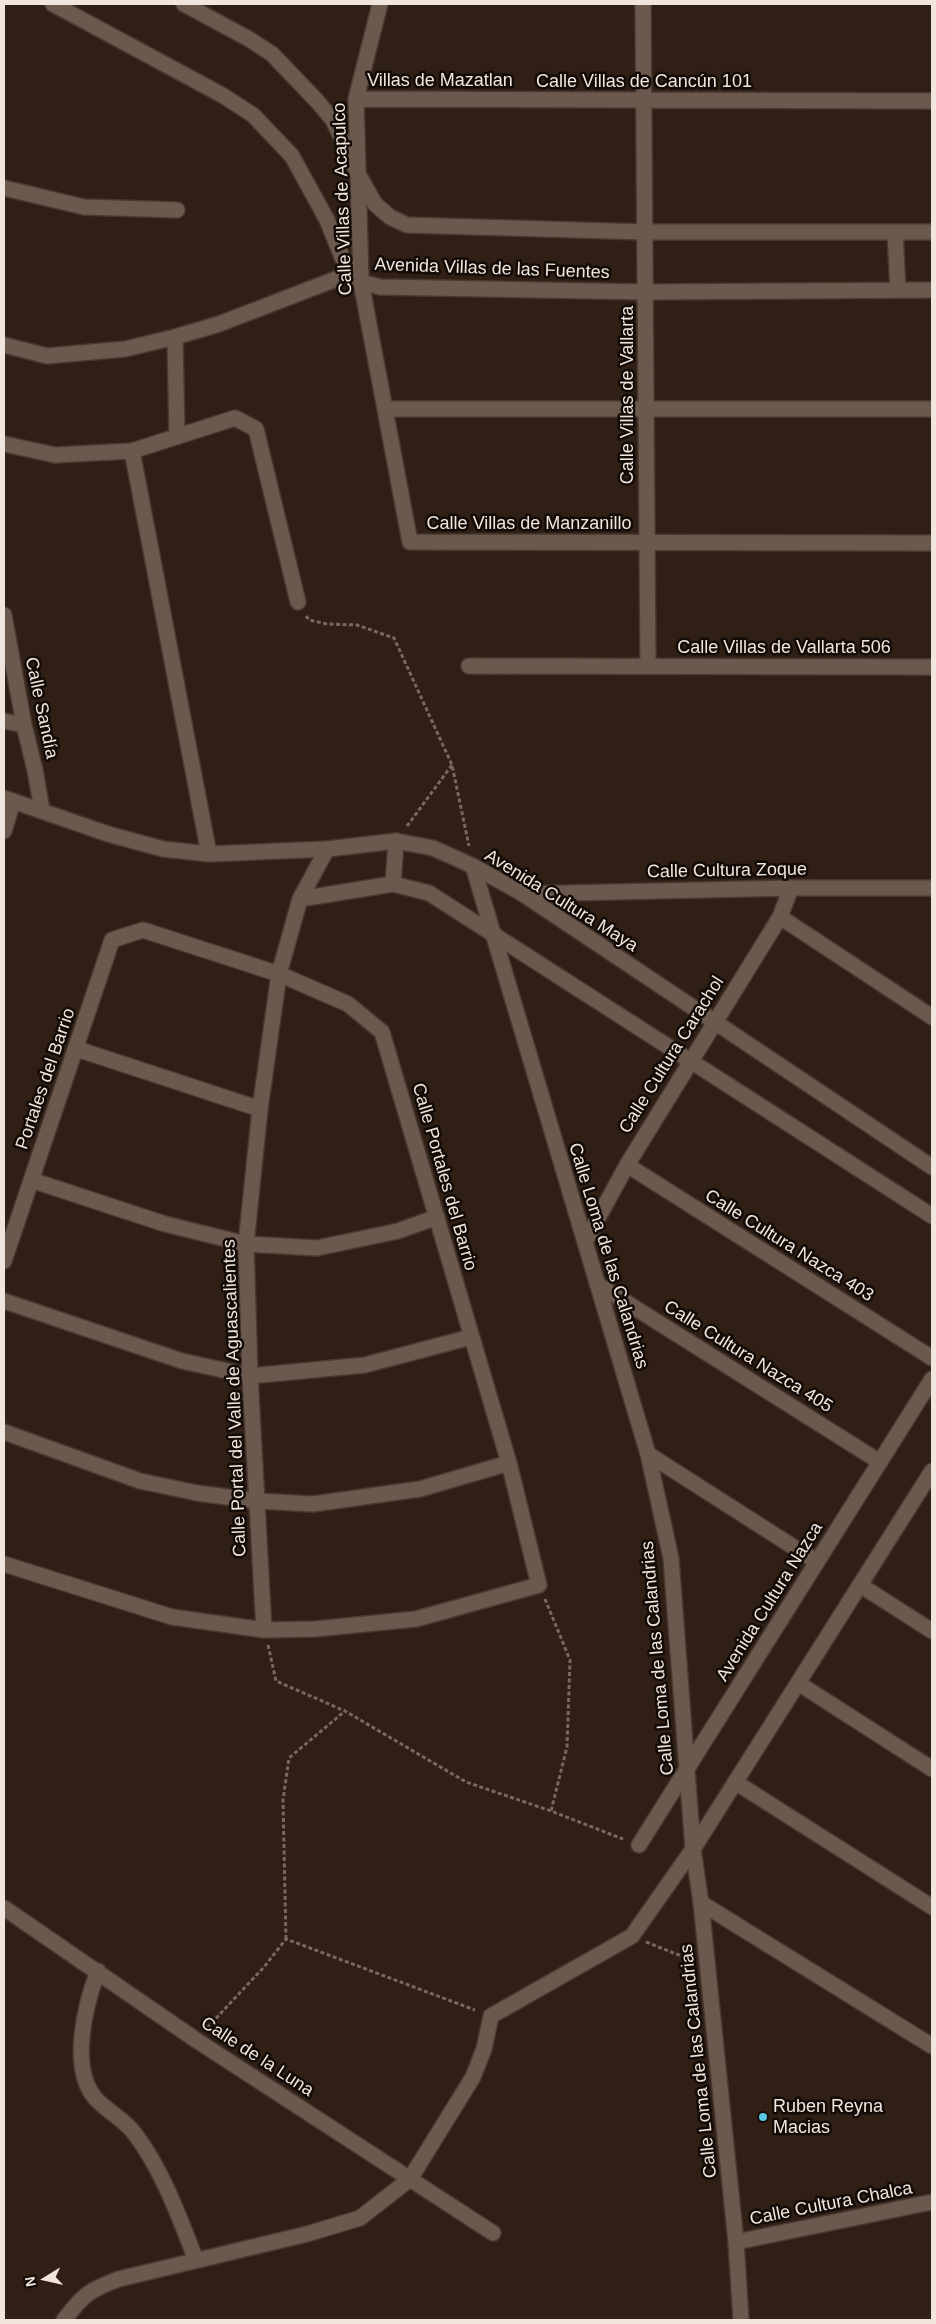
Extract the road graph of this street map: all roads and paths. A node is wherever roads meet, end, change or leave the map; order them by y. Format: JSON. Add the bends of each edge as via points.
{"nodes":[{"id":1,"x":53,"y":4,"type":"edge"},
{"id":2,"x":184,"y":4,"type":"edge"},
{"id":3,"x":380,"y":4,"type":"edge"},
{"id":4,"x":643,"y":4,"type":"edge"},
{"id":5,"x":356,"y":99,"type":"junction"},
{"id":6,"x":644,"y":101,"type":"junction"},
{"id":7,"x":932,"y":102,"type":"edge"},
{"id":8,"x":358,"y":174,"type":"junction"},
{"id":9,"x":4,"y":188,"type":"edge"},
{"id":10,"x":177,"y":210,"type":"dead end"},
{"id":11,"x":645,"y":232,"type":"junction"},
{"id":12,"x":895,"y":232,"type":"junction"},
{"id":13,"x":932,"y":232,"type":"edge"},
{"id":14,"x":355,"y":278,"type":"junction"},
{"id":15,"x":898,"y":290,"type":"junction"},
{"id":16,"x":932,"y":290,"type":"edge"},
{"id":17,"x":645,"y":292,"type":"junction"},
{"id":18,"x":175,"y":337,"type":"junction"},
{"id":19,"x":4,"y":345,"type":"edge"},
{"id":20,"x":385,"y":409,"type":"junction"},
{"id":21,"x":932,"y":409,"type":"edge"},
{"id":22,"x":646,"y":410,"type":"junction"},
{"id":23,"x":177,"y":437,"type":"junction"},
{"id":24,"x":4,"y":444,"type":"edge"},
{"id":25,"x":132,"y":451,"type":"junction"},
{"id":26,"x":410,"y":542,"type":"joint"},
{"id":27,"x":648,"y":542,"type":"junction"},
{"id":28,"x":932,"y":543,"type":"edge"},
{"id":29,"x":298,"y":602,"type":"joint"},
{"id":30,"x":4,"y":615,"type":"edge"},
{"id":31,"x":469,"y":666,"type":"dead end"},
{"id":32,"x":648,"y":666,"type":"junction"},
{"id":33,"x":926,"y":666,"type":"edge"},
{"id":34,"x":4,"y":721,"type":"edge"},
{"id":35,"x":24,"y":725,"type":"junction"},
{"id":36,"x":452,"y":765,"type":"junction"},
{"id":37,"x":8,"y":800,"type":"edge"},
{"id":38,"x":42,"y":810,"type":"junction"},
{"id":39,"x":4,"y":831,"type":"edge"},
{"id":40,"x":396,"y":841,"type":"junction"},
{"id":41,"x":328,"y":849,"type":"junction"},
{"id":42,"x":209,"y":854,"type":"junction"},
{"id":43,"x":473,"y":866,"type":"junction"},
{"id":44,"x":393,"y":884,"type":"junction"},
{"id":45,"x":791,"y":888,"type":"junction"},
{"id":46,"x":932,"y":888,"type":"edge"},
{"id":47,"x":523,"y":894,"type":"junction"},
{"id":48,"x":300,"y":899,"type":"junction"},
{"id":49,"x":780,"y":917,"type":"junction"},
{"id":50,"x":143,"y":930,"type":"joint"},
{"id":51,"x":494,"y":936,"type":"junction"},
{"id":52,"x":279,"y":974,"type":"junction"},
{"id":53,"x":932,"y":1017,"type":"edge"},
{"id":54,"x":715,"y":1023,"type":"junction"},
{"id":55,"x":77,"y":1048,"type":"junction"},
{"id":56,"x":690,"y":1061,"type":"junction"},
{"id":57,"x":260,"y":1109,"type":"junction"},
{"id":58,"x":627,"y":1165,"type":"junction"},
{"id":59,"x":932,"y":1167,"type":"edge"},
{"id":60,"x":31,"y":1180,"type":"junction"},
{"id":61,"x":932,"y":1216,"type":"edge"},
{"id":62,"x":437,"y":1217,"type":"junction"},
{"id":63,"x":585,"y":1242,"type":"junction"},
{"id":64,"x":246,"y":1244,"type":"junction"},
{"id":65,"x":4,"y":1261,"type":"edge"},
{"id":66,"x":597,"y":1284,"type":"junction"},
{"id":67,"x":4,"y":1301,"type":"edge"},
{"id":68,"x":471,"y":1337,"type":"junction"},
{"id":69,"x":932,"y":1358,"type":"edge"},
{"id":70,"x":250,"y":1376,"type":"junction"},
{"id":71,"x":932,"y":1379,"type":"edge"},
{"id":72,"x":4,"y":1432,"type":"edge"},
{"id":73,"x":648,"y":1454,"type":"junction"},
{"id":74,"x":880,"y":1462,"type":"junction"},
{"id":75,"x":509,"y":1463,"type":"junction"},
{"id":76,"x":932,"y":1471,"type":"edge"},
{"id":77,"x":927,"y":1490,"type":"edge"},
{"id":78,"x":258,"y":1501,"type":"junction"},
{"id":79,"x":817,"y":1562,"type":"junction"},
{"id":80,"x":4,"y":1564,"type":"edge"},
{"id":81,"x":539,"y":1585,"type":"junction"},
{"id":82,"x":860,"y":1585,"type":"junction"},
{"id":83,"x":264,"y":1630,"type":"junction"},
{"id":84,"x":932,"y":1630,"type":"edge"},
{"id":85,"x":798,"y":1683,"type":"junction"},
{"id":86,"x":345,"y":1711,"type":"junction"},
{"id":87,"x":688,"y":1767,"type":"junction"},
{"id":88,"x":932,"y":1769,"type":"edge"},
{"id":89,"x":735,"y":1782,"type":"junction"},
{"id":90,"x":551,"y":1811,"type":"junction"},
{"id":91,"x":639,"y":1845,"type":"joint"},
{"id":92,"x":693,"y":1849,"type":"junction"},
{"id":93,"x":701,"y":1903,"type":"junction"},
{"id":94,"x":932,"y":1907,"type":"edge"},
{"id":95,"x":4,"y":1908,"type":"edge"},
{"id":96,"x":632,"y":1936,"type":"junction"},
{"id":97,"x":286,"y":1938,"type":"junction"},
{"id":98,"x":708,"y":1967,"type":"junction"},
{"id":99,"x":98,"y":1972,"type":"junction"},
{"id":100,"x":491,"y":2016,"type":"junction"},
{"id":101,"x":196,"y":2040,"type":"junction"},
{"id":102,"x":932,"y":2046,"type":"edge"},
{"id":103,"x":410,"y":2179,"type":"junction"},
{"id":104,"x":932,"y":2202,"type":"edge"},
{"id":105,"x":493,"y":2233,"type":"dead end"},
{"id":106,"x":736,"y":2242,"type":"junction"},
{"id":107,"x":196,"y":2260,"type":"junction"},
{"id":108,"x":64,"y":2320,"type":"edge"},
{"id":109,"x":741,"y":2320,"type":"edge"}],
"edges":[{"from":1,"to":14,"type":"street","name":"Avenida Villas de las Fuentes","via":[[253,115],[292,156]]},
{"from":2,"to":8,"type":"street","via":[[272,54],[333,120]]},
{"from":3,"to":5,"type":"street","name":"Calle Villas de Acapulco"},
{"from":4,"to":6,"type":"street","name":"Calle Villas de Vallarta"},
{"from":5,"to":6,"type":"street","name":"Villas de Mazatlan"},
{"from":5,"to":8,"type":"street","name":"Calle Villas de Acapulco"},
{"from":6,"to":7,"type":"street","name":"Calle Villas de Cancún 101"},
{"from":6,"to":11,"type":"street","name":"Calle Villas de Vallarta"},
{"from":8,"to":11,"type":"street","via":[[375,204],[390,217],[407,225]]},
{"from":8,"to":14,"type":"street","name":"Calle Villas de Acapulco"},
{"from":9,"to":10,"type":"street","via":[[84,207]]},
{"from":11,"to":12,"type":"street"},
{"from":11,"to":17,"type":"street","name":"Calle Villas de Vallarta"},
{"from":12,"to":13,"type":"street"},
{"from":12,"to":15,"type":"street"},
{"from":14,"to":17,"type":"street","name":"Avenida Villas de las Fuentes","via":[[380,287]]},
{"from":14,"to":18,"type":"street"},
{"from":14,"to":20,"type":"street","name":"Calle Villas de Acapulco"},
{"from":15,"to":16,"type":"street","name":"Avenida Villas de las Fuentes"},
{"from":15,"to":17,"type":"street","name":"Avenida Villas de las Fuentes"},
{"from":17,"to":22,"type":"street","name":"Calle Villas de Vallarta"},
{"from":18,"to":19,"type":"street","via":[[125,349],[47,356]]},
{"from":18,"to":23,"type":"street"},
{"from":20,"to":22,"type":"street"},
{"from":20,"to":26,"type":"street","name":"Calle Villas de Acapulco"},
{"from":21,"to":22,"type":"street"},
{"from":22,"to":27,"type":"street","name":"Calle Villas de Vallarta"},
{"from":23,"to":25,"type":"street"},
{"from":23,"to":29,"type":"street","via":[[235,418],[256,429]]},
{"from":24,"to":25,"type":"street","via":[[55,455]]},
{"from":25,"to":42,"type":"street"},
{"from":26,"to":27,"type":"street","name":"Calle Villas de Manzanillo"},
{"from":27,"to":28,"type":"street","name":"Calle Villas de Manzanillo"},
{"from":27,"to":32,"type":"street","name":"Calle Villas de Vallarta"},
{"from":29,"to":36,"type":"path","via":[[309,620],[356,625],[394,638]]},
{"from":30,"to":35,"type":"street","name":"Calle Sandía"},
{"from":31,"to":32,"type":"street","name":"Calle Villas de Vallarta 506"},
{"from":32,"to":33,"type":"street","name":"Calle Villas de Vallarta 506"},
{"from":34,"to":35,"type":"street"},
{"from":35,"to":38,"type":"street","name":"Calle Sandía"},
{"from":36,"to":40,"type":"path"},
{"from":36,"to":43,"type":"path"},
{"from":37,"to":38,"type":"street","name":"Avenida Cultura Maya"},
{"from":37,"to":39,"type":"street"},
{"from":38,"to":42,"type":"street","name":"Avenida Cultura Maya","via":[[163,850]]},
{"from":40,"to":41,"type":"street","name":"Avenida Cultura Maya"},
{"from":40,"to":43,"type":"street","name":"Avenida Cultura Maya","via":[[432,848]]},
{"from":40,"to":44,"type":"street"},
{"from":41,"to":42,"type":"street","name":"Avenida Cultura Maya"},
{"from":41,"to":48,"type":"street","name":"Calle Portal del Valle de Aguascalientes"},
{"from":43,"to":47,"type":"street","name":"Avenida Cultura Maya"},
{"from":43,"to":51,"type":"street","name":"Calle Loma de las Calandrias"},
{"from":44,"to":48,"type":"street"},
{"from":44,"to":51,"type":"street","via":[[429,893]]},
{"from":45,"to":46,"type":"street","name":"Calle Cultura Zoque"},
{"from":45,"to":47,"type":"street","name":"Calle Cultura Zoque"},
{"from":45,"to":49,"type":"street","name":"Calle Cultura Carachol"},
{"from":47,"to":54,"type":"street","name":"Avenida Cultura Maya"},
{"from":48,"to":52,"type":"street","name":"Calle Portal del Valle de Aguascalientes"},
{"from":49,"to":53,"type":"street"},
{"from":49,"to":54,"type":"street","name":"Calle Cultura Carachol"},
{"from":50,"to":52,"type":"street","name":"Calle Portales del Barrio"},
{"from":50,"to":55,"type":"street","name":"Portales del Barrio","via":[[112,940]]},
{"from":51,"to":56,"type":"street"},
{"from":51,"to":63,"type":"street","name":"Calle Loma de las Calandrias"},
{"from":52,"to":57,"type":"street","name":"Calle Portal del Valle de Aguascalientes"},
{"from":52,"to":62,"type":"street","name":"Calle Portales del Barrio","via":[[348,1004],[382,1032]]},
{"from":54,"to":56,"type":"street","name":"Calle Cultura Carachol"},
{"from":54,"to":59,"type":"street","name":"Avenida Cultura Maya"},
{"from":55,"to":57,"type":"street"},
{"from":55,"to":60,"type":"street","name":"Portales del Barrio"},
{"from":56,"to":58,"type":"street","name":"Calle Cultura Carachol"},
{"from":56,"to":61,"type":"street"},
{"from":57,"to":64,"type":"street","name":"Calle Portal del Valle de Aguascalientes"},
{"from":58,"to":63,"type":"street","name":"Calle Cultura Carachol"},
{"from":58,"to":69,"type":"street","name":"Calle Cultura Nazca 403"},
{"from":60,"to":64,"type":"street","via":[[165,1224]]},
{"from":60,"to":65,"type":"street","name":"Portales del Barrio"},
{"from":62,"to":64,"type":"street","via":[[398,1231],[316,1248]]},
{"from":62,"to":68,"type":"street","name":"Calle Portales del Barrio"},
{"from":63,"to":66,"type":"street","name":"Calle Loma de las Calandrias"},
{"from":64,"to":70,"type":"street","name":"Calle Portal del Valle de Aguascalientes"},
{"from":66,"to":73,"type":"street","name":"Calle Loma de las Calandrias"},
{"from":66,"to":74,"type":"street","name":"Calle Cultura Nazca 405"},
{"from":67,"to":70,"type":"street","via":[[182,1361]]},
{"from":68,"to":70,"type":"street","via":[[365,1365]]},
{"from":68,"to":75,"type":"street","name":"Calle Portales del Barrio"},
{"from":70,"to":78,"type":"street","name":"Calle Portal del Valle de Aguascalientes"},
{"from":71,"to":74,"type":"street","name":"Avenida Cultura Nazca"},
{"from":72,"to":78,"type":"street","via":[[140,1481]]},
{"from":73,"to":79,"type":"street"},
{"from":73,"to":87,"type":"street","name":"Calle Loma de las Calandrias","via":[[671,1558]]},
{"from":74,"to":79,"type":"street","name":"Avenida Cultura Nazca"},
{"from":75,"to":78,"type":"street","via":[[420,1489],[313,1504]]},
{"from":75,"to":81,"type":"street","name":"Calle Portales del Barrio"},
{"from":76,"to":77,"type":"street"},
{"from":77,"to":82,"type":"street"},
{"from":78,"to":83,"type":"street","name":"Calle Portal del Valle de Aguascalientes"},
{"from":79,"to":87,"type":"street","name":"Avenida Cultura Nazca"},
{"from":80,"to":83,"type":"street","via":[[172,1617]]},
{"from":81,"to":83,"type":"street","via":[[416,1619],[315,1629]]},
{"from":81,"to":90,"type":"path","via":[[570,1660],[567,1747]]},
{"from":82,"to":84,"type":"street"},
{"from":82,"to":85,"type":"street"},
{"from":83,"to":86,"type":"path","via":[[276,1681]]},
{"from":85,"to":88,"type":"street"},
{"from":85,"to":89,"type":"street"},
{"from":86,"to":90,"type":"path","via":[[466,1782]]},
{"from":86,"to":97,"type":"path","via":[[289,1758],[283,1800]]},
{"from":87,"to":91,"type":"street","name":"Avenida Cultura Nazca"},
{"from":87,"to":92,"type":"street","name":"Calle Loma de las Calandrias"},
{"from":89,"to":92,"type":"street"},
{"from":89,"to":94,"type":"street"},
{"from":90,"to":91,"type":"path"},
{"from":92,"to":93,"type":"street","name":"Calle Loma de las Calandrias"},
{"from":92,"to":96,"type":"street"},
{"from":93,"to":98,"type":"street","name":"Calle Loma de las Calandrias"},
{"from":93,"to":102,"type":"street"},
{"from":95,"to":99,"type":"street","name":"Calle de la Luna"},
{"from":96,"to":98,"type":"path"},
{"from":96,"to":100,"type":"street"},
{"from":97,"to":100,"type":"path"},
{"from":97,"to":101,"type":"path","via":[[264,1967]]},
{"from":98,"to":106,"type":"street","name":"Calle Loma de las Calandrias"},
{"from":99,"to":101,"type":"street","name":"Calle de la Luna"},
{"from":99,"to":107,"type":"street","via":[[91,1989],[82,2038],[82,2074],[95,2098],[135,2133],[169,2191]]},
{"from":100,"to":103,"type":"street","via":[[484,2049],[473,2077]]},
{"from":101,"to":103,"type":"street","name":"Calle de la Luna"},
{"from":103,"to":105,"type":"street","name":"Calle de la Luna"},
{"from":103,"to":107,"type":"street","via":[[360,2218]]},
{"from":104,"to":106,"type":"street","name":"Calle Cultura Chalca"},
{"from":106,"to":109,"type":"street","name":"Calle Loma de las Calandrias"},
{"from":107,"to":108,"type":"street","via":[[95,2288],[81,2298]]}]}
